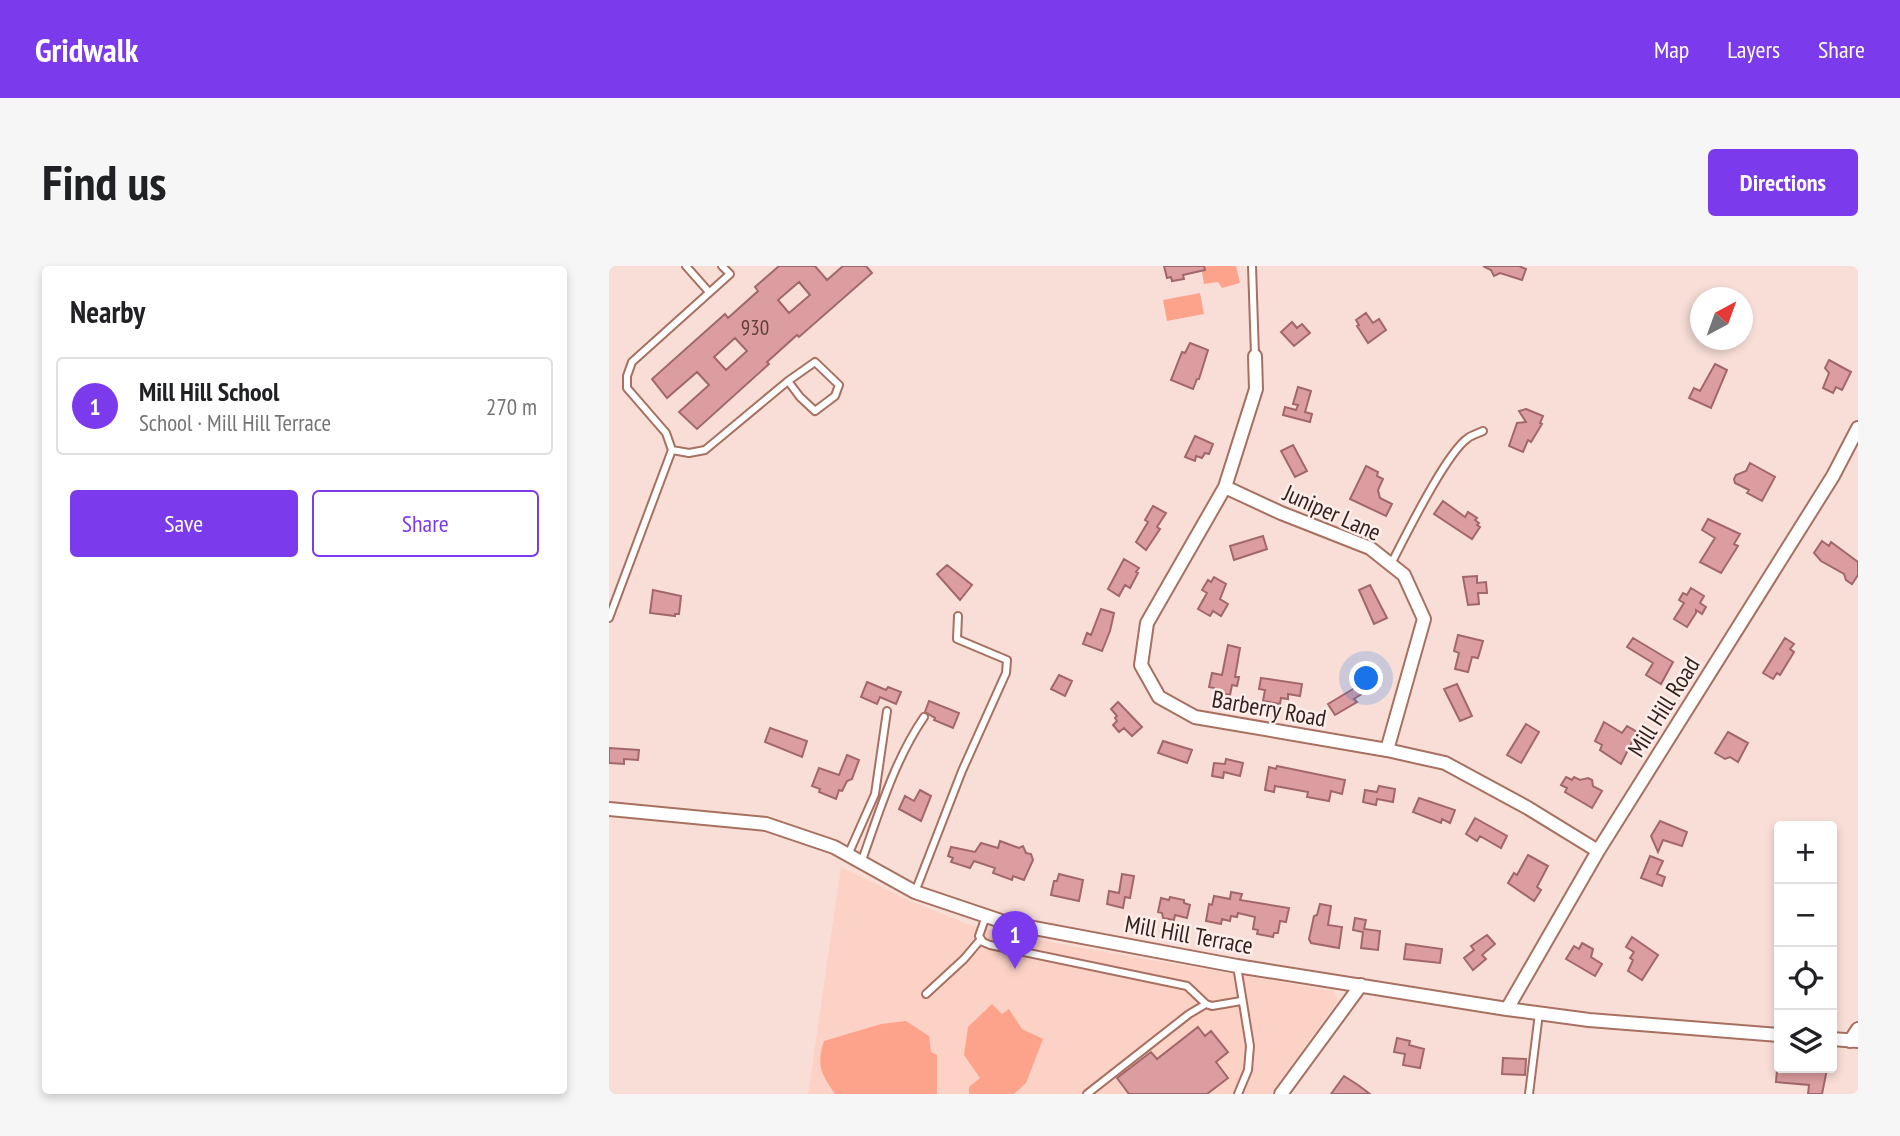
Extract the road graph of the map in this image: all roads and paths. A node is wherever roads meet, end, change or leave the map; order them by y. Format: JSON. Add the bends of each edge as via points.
{"nodes":[{"id":1,"x":686,"y":266,"type":"edge"},
{"id":2,"x":722,"y":266,"type":"edge"},
{"id":3,"x":1252,"y":266,"type":"edge"},
{"id":4,"x":709,"y":292,"type":"junction"},
{"id":5,"x":1255,"y":356,"type":"joint"},
{"id":6,"x":788,"y":381,"type":"junction"},
{"id":7,"x":1858,"y":428,"type":"edge"},
{"id":8,"x":1483,"y":431,"type":"dead end"},
{"id":9,"x":672,"y":450,"type":"junction"},
{"id":10,"x":1225,"y":487,"type":"junction"},
{"id":11,"x":1391,"y":565,"type":"junction"},
{"id":12,"x":958,"y":616,"type":"dead end"},
{"id":13,"x":609,"y":618,"type":"edge"},
{"id":14,"x":887,"y":711,"type":"dead end"},
{"id":15,"x":924,"y":717,"type":"dead end"},
{"id":16,"x":1387,"y":750,"type":"junction"},
{"id":17,"x":609,"y":809,"type":"edge"},
{"id":18,"x":1598,"y":851,"type":"junction"},
{"id":19,"x":848,"y":855,"type":"junction"},
{"id":20,"x":861,"y":863,"type":"junction"},
{"id":21,"x":915,"y":892,"type":"junction"},
{"id":22,"x":986,"y":916,"type":"junction"},
{"id":23,"x":981,"y":939,"type":"junction"},
{"id":24,"x":1237,"y":966,"type":"junction"},
{"id":25,"x":1361,"y":985,"type":"junction"},
{"id":26,"x":926,"y":994,"type":"dead end"},
{"id":27,"x":1241,"y":1001,"type":"junction"},
{"id":28,"x":1206,"y":1004,"type":"junction"},
{"id":29,"x":1507,"y":1009,"type":"junction"},
{"id":30,"x":1538,"y":1013,"type":"junction"},
{"id":31,"x":1858,"y":1029,"type":"edge"},
{"id":32,"x":1774,"y":1035,"type":"edge"},
{"id":33,"x":1854,"y":1041,"type":"edge"},
{"id":34,"x":1087,"y":1094,"type":"edge"},
{"id":35,"x":1238,"y":1094,"type":"edge"},
{"id":36,"x":1282,"y":1094,"type":"edge"},
{"id":37,"x":1528,"y":1094,"type":"edge"}],
"edges":[{"from":1,"to":4,"type":"lane"},
{"from":2,"to":4,"type":"lane","via":[[730,274]]},
{"from":3,"to":5,"type":"lane"},
{"from":4,"to":9,"type":"lane","via":[[632,362],[627,376],[628,388],[666,433]]},
{"from":5,"to":10,"type":"street","name":"Barberry Road","via":[[1256,389]]},
{"from":6,"to":6,"type":"lane","via":[[815,362],[839,385],[835,396],[815,411]]},
{"from":6,"to":9,"type":"lane","via":[[705,450]]},
{"from":7,"to":18,"type":"street","name":"Mill Hill Road","via":[[1833,476]]},
{"from":8,"to":11,"type":"lane","via":[[1467,438],[1448,462]]},
{"from":9,"to":13,"type":"lane"},
{"from":10,"to":11,"type":"street","name":"Juniper Lane","via":[[1370,548]]},
{"from":10,"to":16,"type":"street","name":"Barberry Road","via":[[1147,623],[1141,665],[1159,697],[1195,718]]},
{"from":11,"to":16,"type":"street","name":"Juniper Lane","via":[[1404,575],[1424,619]]},
{"from":12,"to":21,"type":"lane","via":[[957,639],[1007,660],[1006,673]]},
{"from":14,"to":19,"type":"lane","via":[[875,794]]},
{"from":15,"to":20,"type":"lane","via":[[899,761]]},
{"from":16,"to":18,"type":"street","name":"Barberry Road","via":[[1445,763]]},
{"from":17,"to":19,"type":"street","name":"Mill Hill Terrace","via":[[766,824]]},
{"from":18,"to":29,"type":"street","name":"Mill Hill Road"},
{"from":19,"to":20,"type":"street","name":"Mill Hill Terrace"},
{"from":20,"to":21,"type":"street","name":"Mill Hill Terrace"},
{"from":21,"to":22,"type":"street","name":"Mill Hill Terrace"},
{"from":22,"to":23,"type":"lane"},
{"from":22,"to":24,"type":"street","name":"Mill Hill Terrace"},
{"from":23,"to":26,"type":"lane"},
{"from":23,"to":28,"type":"lane","via":[[990,946],[1187,986]]},
{"from":24,"to":25,"type":"street","name":"Mill Hill Terrace"},
{"from":24,"to":27,"type":"lane"},
{"from":25,"to":29,"type":"street","name":"Mill Hill Terrace"},
{"from":25,"to":36,"type":"street"},
{"from":27,"to":28,"type":"lane"},
{"from":27,"to":35,"type":"lane","via":[[1250,1046],[1248,1070]]},
{"from":28,"to":34,"type":"lane"},
{"from":29,"to":30,"type":"street","name":"Mill Hill Terrace"},
{"from":30,"to":32,"type":"street","name":"Mill Hill Terrace"},
{"from":30,"to":37,"type":"lane"},
{"from":31,"to":33,"type":"street"}]}
